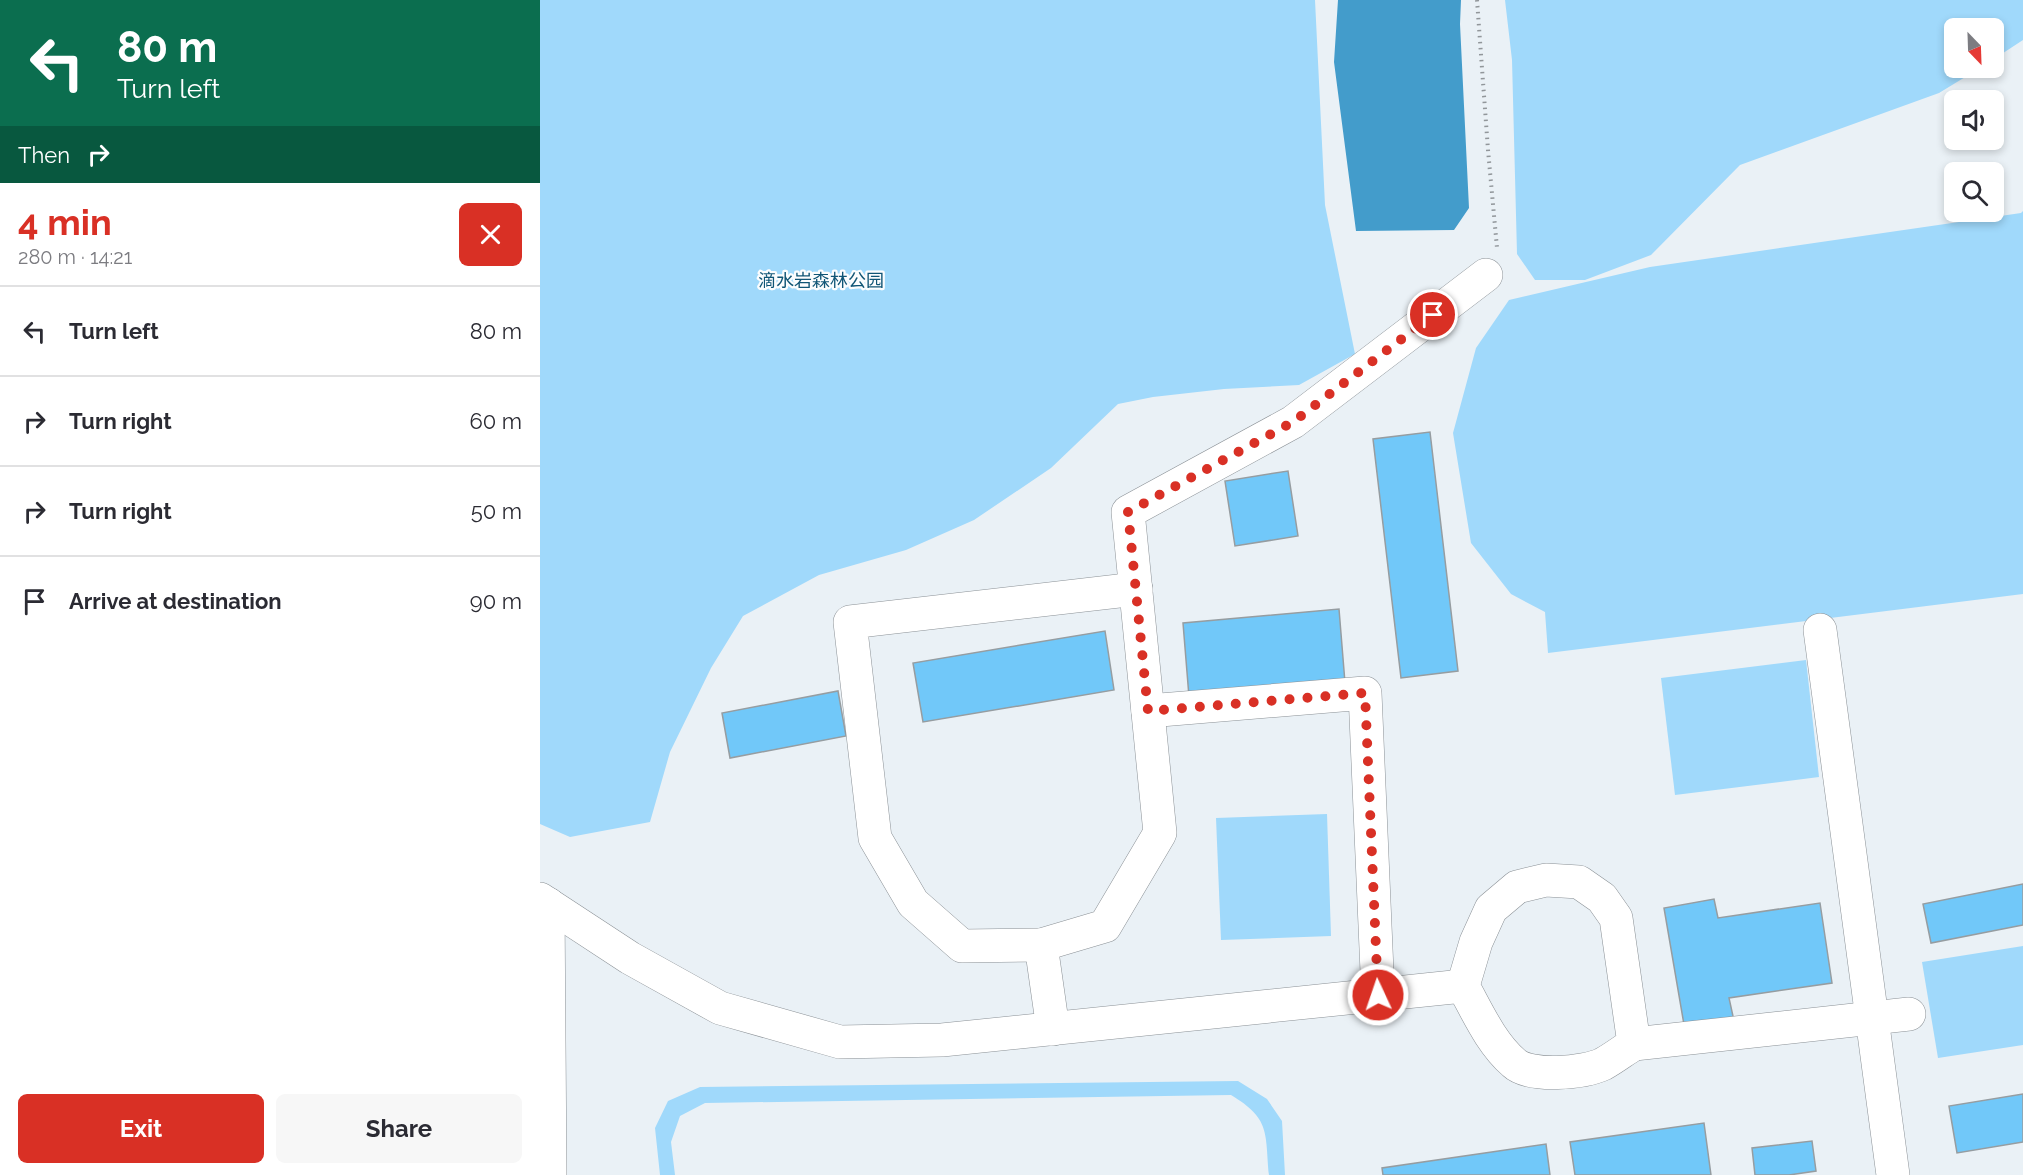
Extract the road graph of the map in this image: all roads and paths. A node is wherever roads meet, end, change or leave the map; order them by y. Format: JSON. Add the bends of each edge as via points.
{"nodes":[{"id":1,"x":1477,"y":0,"type":"edge"},
{"id":2,"x":1492,"y":265,"type":"joint"},
{"id":3,"x":1136,"y":589,"type":"junction"},
{"id":4,"x":1820,"y":630,"type":"dead end"},
{"id":5,"x":1148,"y":711,"type":"junction"},
{"id":6,"x":544,"y":901,"type":"edge"},
{"id":7,"x":1041,"y":945,"type":"junction"},
{"id":8,"x":1463,"y":986,"type":"junction"},
{"id":9,"x":1378,"y":995,"type":"junction"},
{"id":10,"x":1909,"y":1014,"type":"dead end"},
{"id":11,"x":1871,"y":1018,"type":"junction"},
{"id":12,"x":1053,"y":1029,"type":"junction"},
{"id":13,"x":1635,"y":1044,"type":"junction"},
{"id":14,"x":550,"y":1175,"type":"edge"},
{"id":15,"x":1893,"y":1175,"type":"edge"}],
"edges":[{"from":1,"to":2,"type":"path"},
{"from":2,"to":3,"type":"street","via":[[1293,422],[1128,512]]},
{"from":3,"to":5,"type":"street"},
{"from":3,"to":7,"type":"street","via":[[850,622],[875,838],[913,903],[962,946]]},
{"from":4,"to":11,"type":"street"},
{"from":5,"to":7,"type":"street","via":[[1160,833],[1105,926]]},
{"from":5,"to":9,"type":"street","via":[[1365,693]]},
{"from":6,"to":12,"type":"street","via":[[630,958],[720,1008],[840,1042],[942,1040]]},
{"from":6,"to":14,"type":"street"},
{"from":7,"to":12,"type":"street"},
{"from":8,"to":9,"type":"street"},
{"from":8,"to":13,"type":"street","via":[[1497,1045],[1515,1065],[1537,1072],[1567,1072],[1601,1065]]},
{"from":8,"to":13,"type":"street","via":[[1491,909],[1517,887],[1546,880],[1579,882],[1602,898],[1616,918]]},
{"from":9,"to":12,"type":"street"},
{"from":10,"to":11,"type":"street"},
{"from":11,"to":13,"type":"street"},
{"from":11,"to":15,"type":"street"}]}
